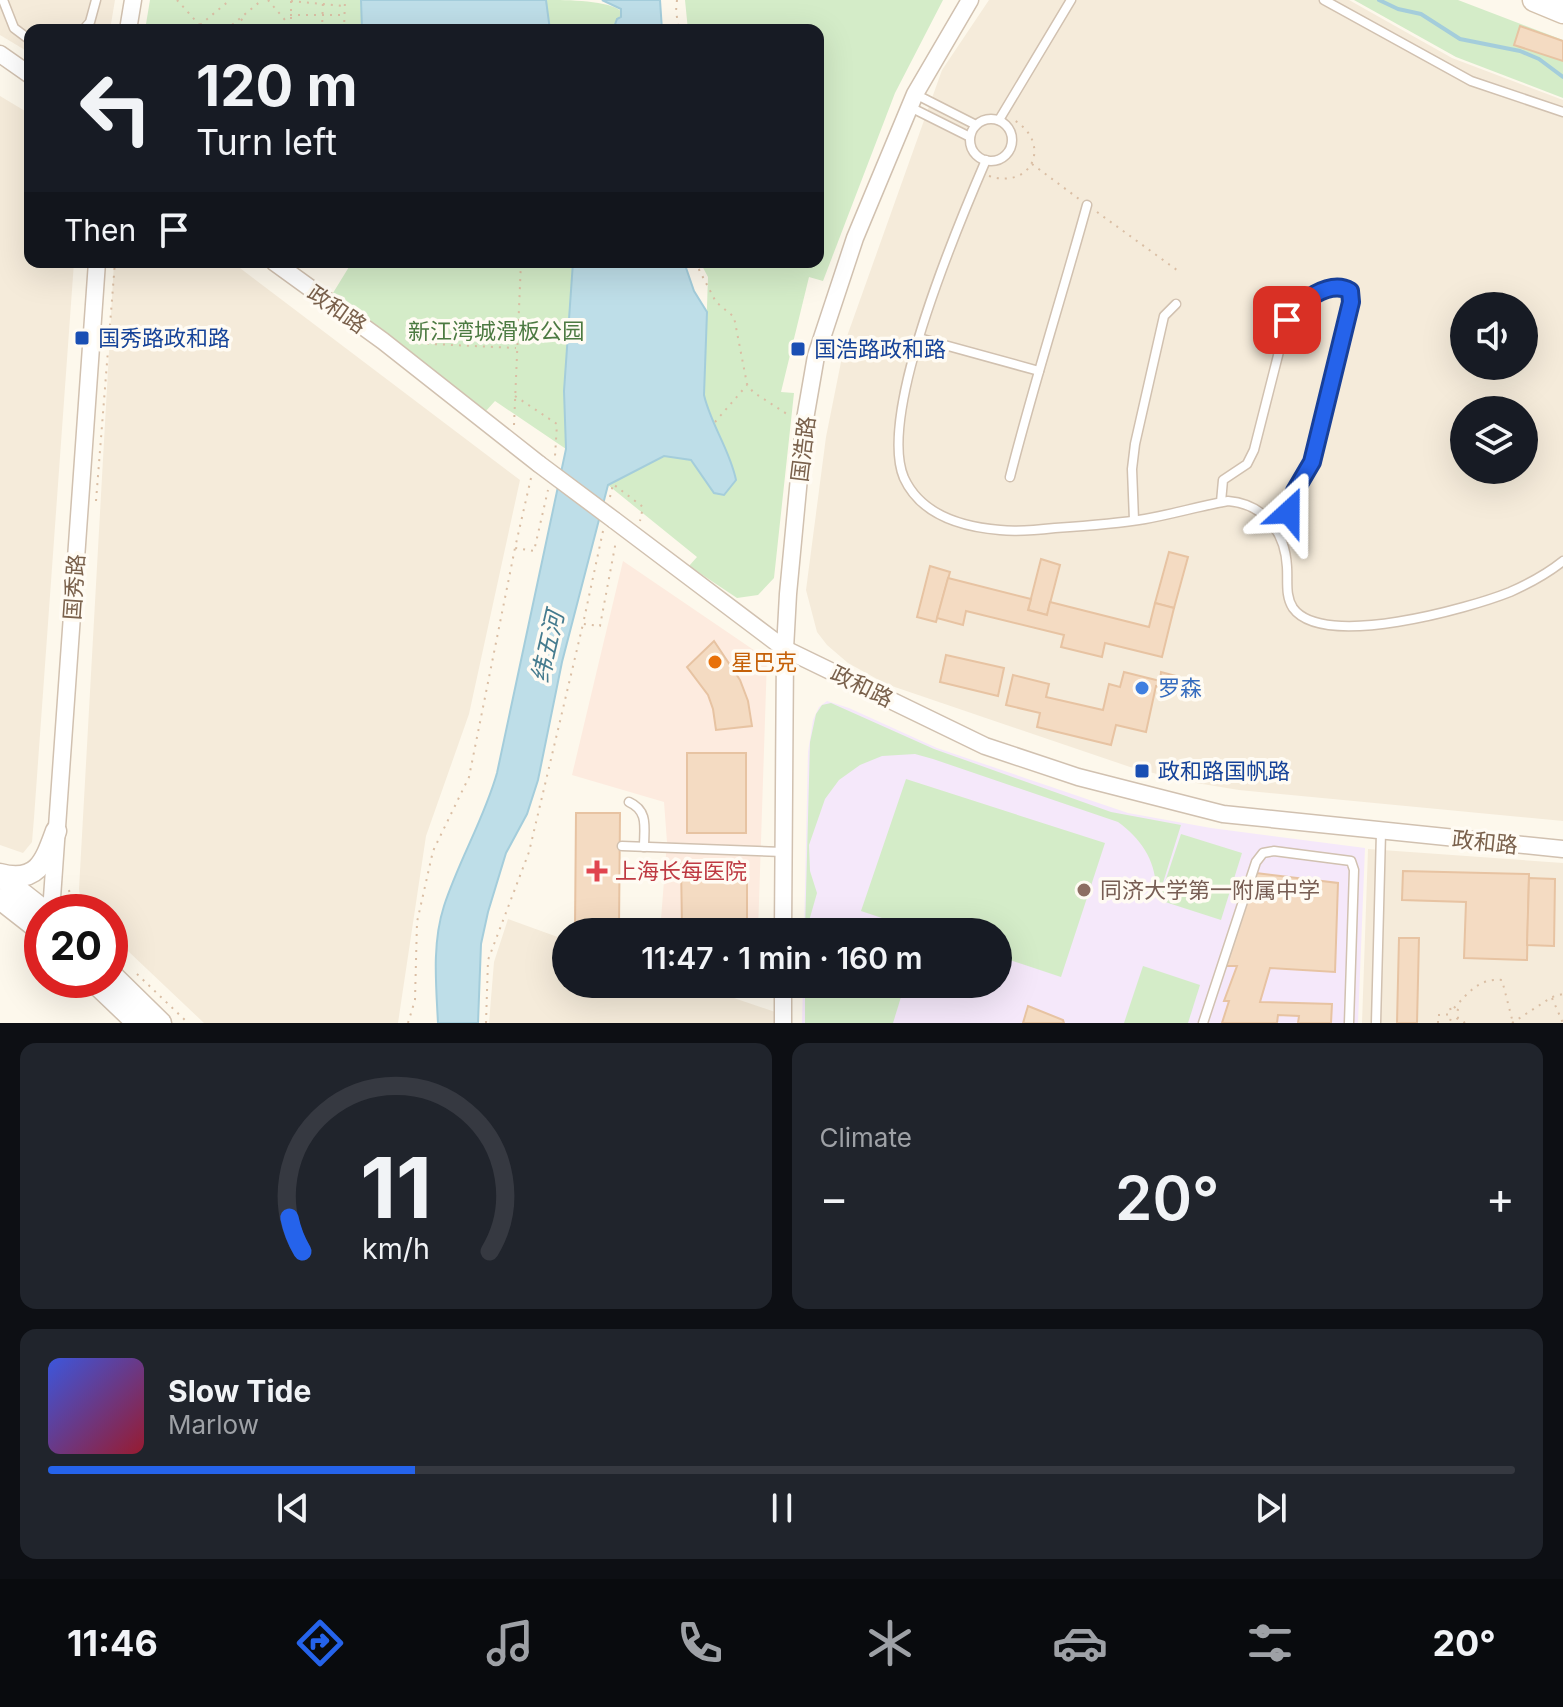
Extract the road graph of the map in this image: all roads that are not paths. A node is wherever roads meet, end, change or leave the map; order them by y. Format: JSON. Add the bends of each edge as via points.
{"nodes":[{"id":1,"x":3,"y":0,"type":"edge"},
{"id":2,"x":96,"y":0,"type":"edge"},
{"id":3,"x":133,"y":0,"type":"edge"},
{"id":4,"x":970,"y":0,"type":"edge"},
{"id":5,"x":1071,"y":0,"type":"edge"},
{"id":6,"x":1324,"y":0,"type":"edge"},
{"id":7,"x":1534,"y":0,"type":"edge"},
{"id":8,"x":1563,"y":12,"type":"edge"},
{"id":9,"x":88,"y":24,"type":"edge"},
{"id":10,"x":129,"y":24,"type":"edge"},
{"id":11,"x":24,"y":36,"type":"edge"},
{"id":12,"x":0,"y":54,"type":"edge"},
{"id":13,"x":24,"y":71,"type":"edge"},
{"id":14,"x":912,"y":100,"type":"junction"},
{"id":15,"x":1563,"y":112,"type":"edge"},
{"id":16,"x":1001,"y":116,"type":"junction"},
{"id":17,"x":976,"y":125,"type":"junction"},
{"id":18,"x":970,"y":137,"type":"junction"},
{"id":19,"x":986,"y":160,"type":"junction"},
{"id":20,"x":1087,"y":205,"type":"road end"},
{"id":21,"x":97,"y":268,"type":"edge"},
{"id":22,"x":282,"y":268,"type":"edge"},
{"id":23,"x":1176,"y":304,"type":"dead end"},
{"id":24,"x":919,"y":338,"type":"junction"},
{"id":25,"x":1039,"y":371,"type":"junction"},
{"id":26,"x":1010,"y":477,"type":"dead end"},
{"id":27,"x":1221,"y":502,"type":"junction"},
{"id":28,"x":1134,"y":520,"type":"junction"},
{"id":29,"x":1275,"y":529,"type":"junction"},
{"id":30,"x":1563,"y":561,"type":"edge"},
{"id":31,"x":785,"y":649,"type":"junction"},
{"id":32,"x":629,"y":802,"type":"dead end"},
{"id":33,"x":56,"y":831,"type":"junction"},
{"id":34,"x":1381,"y":832,"type":"junction"},
{"id":35,"x":622,"y":846,"type":"dead end"},
{"id":36,"x":644,"y":847,"type":"junction"},
{"id":37,"x":1563,"y":849,"type":"edge"},
{"id":38,"x":784,"y":852,"type":"junction"},
{"id":39,"x":0,"y":875,"type":"edge"},
{"id":40,"x":25,"y":894,"type":"edge"},
{"id":41,"x":50,"y":894,"type":"edge"},
{"id":42,"x":0,"y":899,"type":"edge"},
{"id":43,"x":24,"y":917,"type":"edge"},
{"id":44,"x":783,"y":918,"type":"edge"},
{"id":45,"x":128,"y":982,"type":"edge"},
{"id":46,"x":111,"y":998,"type":"edge"},
{"id":47,"x":783,"y":998,"type":"edge"},
{"id":48,"x":137,"y":1023,"type":"edge"},
{"id":49,"x":161,"y":1023,"type":"edge"},
{"id":50,"x":783,"y":1023,"type":"edge"},
{"id":51,"x":1203,"y":1023,"type":"edge"},
{"id":52,"x":1349,"y":1023,"type":"edge"},
{"id":53,"x":1376,"y":1023,"type":"edge"}],
"edges":[{"from":1,"to":11,"type":"lane","via":[[14,28]]},
{"from":2,"to":9,"type":"lane"},
{"from":3,"to":10,"type":"street"},
{"from":4,"to":14,"type":"street","name":"国浩路"},
{"from":5,"to":16,"type":"lane"},
{"from":6,"to":15,"type":"lane","via":[[1471,81]]},
{"from":7,"to":8,"type":"main road"},
{"from":12,"to":13,"type":"street"},
{"from":14,"to":17,"type":"lane"},
{"from":14,"to":18,"type":"lane"},
{"from":14,"to":31,"type":"street","name":"国浩路","via":[[855,238],[816,356],[804,425]]},
{"from":16,"to":17,"type":"lane"},
{"from":16,"to":19,"type":"lane","via":[[1009,132],[1009,151],[998,161]]},
{"from":17,"to":18,"type":"lane"},
{"from":18,"to":19,"type":"lane","via":[[975,152]]},
{"from":19,"to":24,"type":"lane","via":[[945,256]]},
{"from":20,"to":25,"type":"lane"},
{"from":21,"to":33,"type":"street","name":"国秀路"},
{"from":22,"to":31,"type":"street","name":"政和路","bridge":true,"via":[[506,439],[543,461],[612,525],[636,537]]},
{"from":23,"to":28,"type":"lane","via":[[1164,316],[1135,444]]},
{"from":24,"to":25,"type":"lane"},
{"from":24,"to":28,"type":"lane","via":[[897,446],[905,480],[925,505],[948,519],[1001,530]]},
{"from":25,"to":26,"type":"lane"},
{"from":27,"to":28,"type":"lane"},
{"from":27,"to":29,"type":"lane","via":[[1256,508]]},
{"from":27,"to":29,"type":"lane","via":[[1223,480],[1247,464],[1254,450],[1287,320],[1311,297],[1347,288],[1351,302],[1312,462],[1289,512]]},
{"from":29,"to":30,"type":"lane","via":[[1284,549],[1294,610],[1325,627],[1400,621],[1452,610],[1511,591]]},
{"from":31,"to":34,"type":"street","name":"政和路","via":[[985,746],[1078,777],[1223,814]]},
{"from":31,"to":38,"type":"street","name":"国浩路"},
{"from":32,"to":36,"type":"lane","via":[[645,819]]},
{"from":33,"to":39,"type":"street","via":[[36,871]]},
{"from":33,"to":41,"type":"street","name":"国秀路"},
{"from":34,"to":37,"type":"street","name":"政和路"},
{"from":34,"to":53,"type":"lane"},
{"from":35,"to":36,"type":"lane"},
{"from":36,"to":38,"type":"lane"},
{"from":38,"to":44,"type":"street","name":"国浩路"},
{"from":39,"to":40,"type":"street"},
{"from":42,"to":43,"type":"street"},
{"from":45,"to":49,"type":"street"},
{"from":46,"to":48,"type":"street"},
{"from":47,"to":50,"type":"street"},
{"from":51,"to":52,"type":"lane","via":[[1256,862],[1263,853],[1274,851],[1351,861]]}]}
